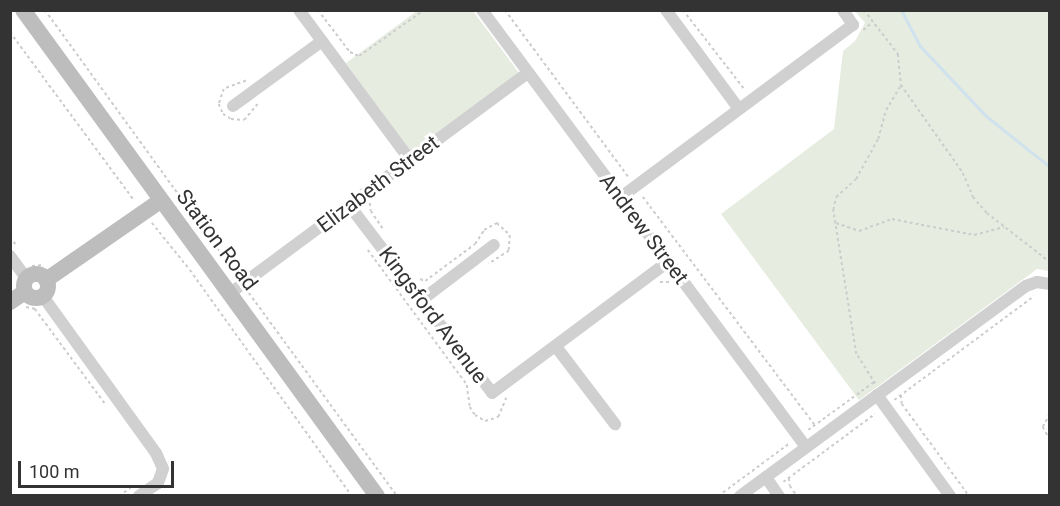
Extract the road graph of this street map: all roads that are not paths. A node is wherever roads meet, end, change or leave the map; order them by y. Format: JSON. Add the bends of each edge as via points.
{"nodes":[{"id":1,"x":23,"y":10,"type":"edge"},
{"id":2,"x":299,"y":10,"type":"edge"},
{"id":3,"x":482,"y":10,"type":"edge"},
{"id":4,"x":666,"y":10,"type":"edge"},
{"id":5,"x":843,"y":10,"type":"edge"},
{"id":6,"x":322,"y":41,"type":"junction"},
{"id":7,"x":528,"y":73,"type":"junction"},
{"id":8,"x":233,"y":106,"type":"dead end"},
{"id":9,"x":739,"y":109,"type":"junction"},
{"id":10,"x":410,"y":160,"type":"junction"},
{"id":11,"x":621,"y":197,"type":"junction"},
{"id":12,"x":160,"y":201,"type":"junction"},
{"id":13,"x":352,"y":209,"type":"junction"},
{"id":14,"x":494,"y":245,"type":"dead end"},
{"id":15,"x":10,"y":256,"type":"edge"},
{"id":16,"x":664,"y":265,"type":"junction"},
{"id":17,"x":34,"y":284,"type":"junction"},
{"id":18,"x":1050,"y":284,"type":"edge"},
{"id":19,"x":242,"y":288,"type":"junction"},
{"id":20,"x":423,"y":299,"type":"junction"},
{"id":21,"x":10,"y":302,"type":"edge"},
{"id":22,"x":557,"y":348,"type":"junction"},
{"id":23,"x":879,"y":394,"type":"junction"},
{"id":24,"x":615,"y":424,"type":"dead end"},
{"id":25,"x":802,"y":451,"type":"junction"},
{"id":26,"x":766,"y":477,"type":"junction"},
{"id":27,"x":137,"y":490,"type":"edge"},
{"id":28,"x":777,"y":492,"type":"edge"},
{"id":29,"x":377,"y":495,"type":"edge"},
{"id":30,"x":740,"y":495,"type":"edge"},
{"id":31,"x":950,"y":495,"type":"edge"}],
"edges":[{"from":1,"to":12,"type":"street","name":"Station Road"},
{"from":2,"to":6,"type":"street"},
{"from":3,"to":7,"type":"street","name":"Andrew Street"},
{"from":4,"to":9,"type":"street"},
{"from":5,"to":9,"type":"street","via":[[853,25]]},
{"from":6,"to":8,"type":"street"},
{"from":6,"to":10,"type":"street"},
{"from":7,"to":10,"type":"street","name":"Elizabeth Street"},
{"from":7,"to":11,"type":"street","name":"Andrew Street"},
{"from":9,"to":11,"type":"street"},
{"from":10,"to":13,"type":"street","name":"Elizabeth Street"},
{"from":11,"to":16,"type":"street","name":"Andrew Street"},
{"from":12,"to":17,"type":"street","via":[[137,208]]},
{"from":12,"to":19,"type":"street","name":"Station Road"},
{"from":13,"to":19,"type":"street","name":"Elizabeth Street"},
{"from":13,"to":20,"type":"street","name":"Kingsford Avenue"},
{"from":14,"to":20,"type":"street"},
{"from":15,"to":17,"type":"street"},
{"from":16,"to":22,"type":"street","name":"Kingsford Avenue"},
{"from":16,"to":25,"type":"street","name":"Andrew Street"},
{"from":17,"to":21,"type":"street"},
{"from":17,"to":27,"type":"street","via":[[156,453],[163,469],[158,483]]},
{"from":18,"to":23,"type":"street","via":[[1037,282],[1026,286]]},
{"from":19,"to":29,"type":"street","name":"Station Road"},
{"from":20,"to":22,"type":"street","name":"Kingsford Avenue","via":[[492,393]]},
{"from":22,"to":24,"type":"street"},
{"from":23,"to":25,"type":"street"},
{"from":23,"to":31,"type":"street"},
{"from":25,"to":26,"type":"street"},
{"from":26,"to":28,"type":"street"},
{"from":26,"to":30,"type":"street"}]}
